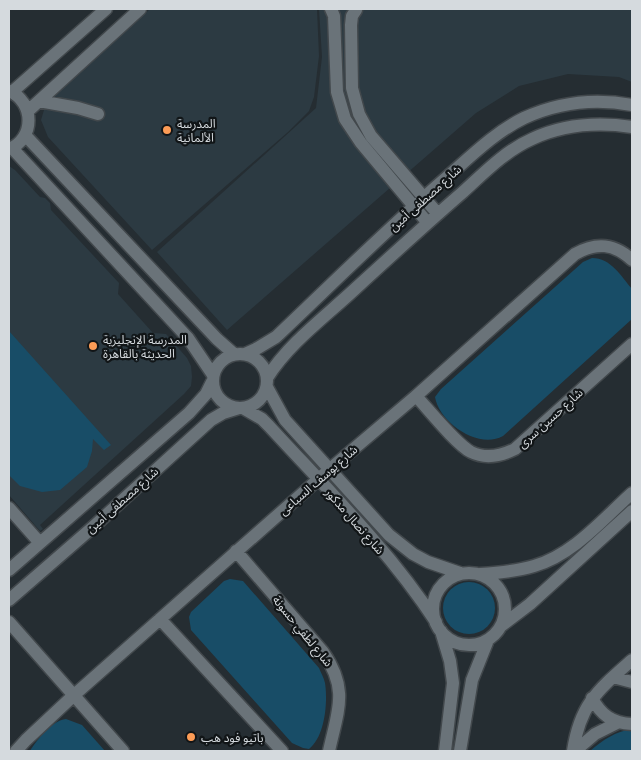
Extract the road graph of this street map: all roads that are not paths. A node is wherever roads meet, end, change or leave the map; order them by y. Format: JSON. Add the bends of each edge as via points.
{"nodes":[{"id":1,"x":106,"y":9,"type":"edge"},
{"id":2,"x":140,"y":9,"type":"edge"},
{"id":3,"x":331,"y":9,"type":"edge"},
{"id":4,"x":357,"y":9,"type":"edge"},
{"id":5,"x":10,"y":92,"type":"edge"},
{"id":6,"x":39,"y":101,"type":"junction"},
{"id":7,"x":632,"y":105,"type":"edge"},
{"id":8,"x":28,"y":111,"type":"junction"},
{"id":9,"x":98,"y":114,"type":"dead end"},
{"id":10,"x":632,"y":128,"type":"edge"},
{"id":11,"x":25,"y":135,"type":"junction"},
{"id":12,"x":10,"y":149,"type":"edge"},
{"id":13,"x":68,"y":178,"type":"junction"},
{"id":14,"x":51,"y":190,"type":"junction"},
{"id":15,"x":424,"y":197,"type":"junction"},
{"id":16,"x":413,"y":207,"type":"junction"},
{"id":17,"x":438,"y":214,"type":"junction"},
{"id":18,"x":427,"y":222,"type":"junction"},
{"id":19,"x":632,"y":260,"type":"edge"},
{"id":20,"x":632,"y":344,"type":"edge"},
{"id":21,"x":240,"y":354,"type":"junction"},
{"id":22,"x":212,"y":378,"type":"junction"},
{"id":23,"x":267,"y":382,"type":"junction"},
{"id":24,"x":416,"y":396,"type":"junction"},
{"id":25,"x":241,"y":408,"type":"junction"},
{"id":26,"x":330,"y":469,"type":"junction"},
{"id":27,"x":319,"y":479,"type":"junction"},
{"id":28,"x":632,"y":493,"type":"edge"},
{"id":29,"x":9,"y":508,"type":"edge"},
{"id":30,"x":632,"y":511,"type":"edge"},
{"id":31,"x":44,"y":540,"type":"junction"},
{"id":32,"x":236,"y":552,"type":"junction"},
{"id":33,"x":62,"y":553,"type":"junction"},
{"id":34,"x":9,"y":570,"type":"edge"},
{"id":35,"x":460,"y":573,"type":"junction"},
{"id":36,"x":479,"y":574,"type":"junction"},
{"id":37,"x":9,"y":600,"type":"edge"},
{"id":38,"x":160,"y":619,"type":"junction"},
{"id":39,"x":9,"y":622,"type":"edge"},
{"id":40,"x":438,"y":626,"type":"junction"},
{"id":41,"x":501,"y":626,"type":"junction"},
{"id":42,"x":488,"y":640,"type":"junction"},
{"id":43,"x":632,"y":660,"type":"edge"},
{"id":44,"x":613,"y":677,"type":"junction"},
{"id":45,"x":632,"y":682,"type":"edge"},
{"id":46,"x":73,"y":696,"type":"junction"},
{"id":47,"x":592,"y":698,"type":"junction"},
{"id":48,"x":617,"y":722,"type":"junction"},
{"id":49,"x":632,"y":724,"type":"edge"},
{"id":50,"x":16,"y":751,"type":"edge"},
{"id":51,"x":123,"y":751,"type":"edge"},
{"id":52,"x":282,"y":751,"type":"edge"},
{"id":53,"x":329,"y":751,"type":"edge"},
{"id":54,"x":446,"y":751,"type":"edge"},
{"id":55,"x":460,"y":751,"type":"edge"},
{"id":56,"x":574,"y":751,"type":"edge"}],
"edges":[{"from":1,"to":5,"type":"street"},
{"from":2,"to":6,"type":"street"},
{"from":3,"to":4,"type":"street","via":[[346,14]]},
{"from":3,"to":16,"type":"street","via":[[337,92],[345,119]]},
{"from":4,"to":15,"type":"street","via":[[351,25],[352,79],[359,114],[371,136]]},
{"from":5,"to":8,"type":"street"},
{"from":6,"to":8,"type":"street"},
{"from":6,"to":9,"type":"street"},
{"from":7,"to":15,"type":"street","name":"شارع مصطفى أمين","via":[[583,102],[556,106],[523,119],[500,132]]},
{"from":8,"to":11,"type":"street"},
{"from":10,"to":17,"type":"street","name":"شارع مصطفى أمين","via":[[584,124],[530,139],[492,166]]},
{"from":11,"to":12,"type":"street"},
{"from":11,"to":13,"type":"street"},
{"from":12,"to":14,"type":"street"},
{"from":13,"to":14,"type":"street"},
{"from":13,"to":21,"type":"street","via":[[217,339]]},
{"from":14,"to":22,"type":"street","via":[[188,338]]},
{"from":15,"to":16,"type":"street","name":"شارع مصطفى أمين"},
{"from":15,"to":17,"type":"street"},
{"from":16,"to":18,"type":"street"},
{"from":16,"to":21,"type":"street","name":"شارع مصطفى أمين","via":[[276,337],[256,350]]},
{"from":17,"to":18,"type":"street","name":"شارع مصطفى أمين"},
{"from":18,"to":23,"type":"street","name":"شارع مصطفى أمين","via":[[287,352]]},
{"from":19,"to":24,"type":"street","name":"شارع يوسف السباعى","via":[[614,248],[600,245],[575,254]]},
{"from":20,"to":24,"type":"street","name":"شارع حسين سرى","via":[[515,449],[504,454],[484,456],[470,452]]},
{"from":21,"to":22,"type":"street","via":[[224,358]]},
{"from":21,"to":23,"type":"street","via":[[260,363]]},
{"from":22,"to":25,"type":"street","via":[[214,392],[220,401]]},
{"from":22,"to":31,"type":"street","name":"شارع مصطفى أمين","via":[[206,394],[189,413]]},
{"from":23,"to":25,"type":"street","via":[[264,395],[258,401]]},
{"from":23,"to":26,"type":"street","name":"شارع نصال مدكور","via":[[285,420]]},
{"from":24,"to":26,"type":"street","name":"شارع يوسف السباعى"},
{"from":25,"to":27,"type":"street","name":"شارع نصال مدكور","via":[[262,419]]},
{"from":25,"to":33,"type":"street","name":"شارع مصطفى أمين","via":[[211,420]]},
{"from":26,"to":27,"type":"street","name":"شارع يوسف السباعى"},
{"from":26,"to":35,"type":"street","name":"شارع نصال مدكور","via":[[399,544],[428,562]]},
{"from":27,"to":32,"type":"street","name":"شارع يوسف السباعى"},
{"from":27,"to":40,"type":"street","name":"شارع نصال مدكور","via":[[406,578]]},
{"from":28,"to":36,"type":"street","via":[[579,541],[550,559],[517,570]]},
{"from":29,"to":31,"type":"street"},
{"from":30,"to":41,"type":"street","via":[[530,604]]},
{"from":31,"to":33,"type":"street"},
{"from":31,"to":34,"type":"street","name":"شارع مصطفى أمين"},
{"from":32,"to":38,"type":"street","name":"شارع يوسف السباعى"},
{"from":32,"to":53,"type":"street","name":"شارع لطفي حسونة","via":[[323,652],[337,676],[340,691]]},
{"from":33,"to":37,"type":"street","name":"شارع مصطفى أمين"},
{"from":35,"to":36,"type":"street"},
{"from":35,"to":40,"type":"street","via":[[451,577],[437,592],[433,612]]},
{"from":36,"to":41,"type":"street","via":[[497,585],[503,595],[506,605]]},
{"from":38,"to":46,"type":"street","name":"شارع يوسف السباعى"},
{"from":38,"to":52,"type":"street"},
{"from":39,"to":46,"type":"street"},
{"from":40,"to":42,"type":"street","via":[[451,640],[463,644]]},
{"from":40,"to":54,"type":"street","via":[[450,661],[453,683]]},
{"from":41,"to":42,"type":"street"},
{"from":42,"to":55,"type":"street","via":[[472,680]]},
{"from":43,"to":44,"type":"street"},
{"from":44,"to":45,"type":"street"},
{"from":44,"to":47,"type":"street"},
{"from":46,"to":50,"type":"street","name":"شارع يوسف السباعى"},
{"from":46,"to":51,"type":"street"},
{"from":47,"to":48,"type":"street","via":[[608,719]]},
{"from":47,"to":56,"type":"street","via":[[579,723]]},
{"from":48,"to":49,"type":"street"},
{"from":48,"to":56,"type":"street"}]}
